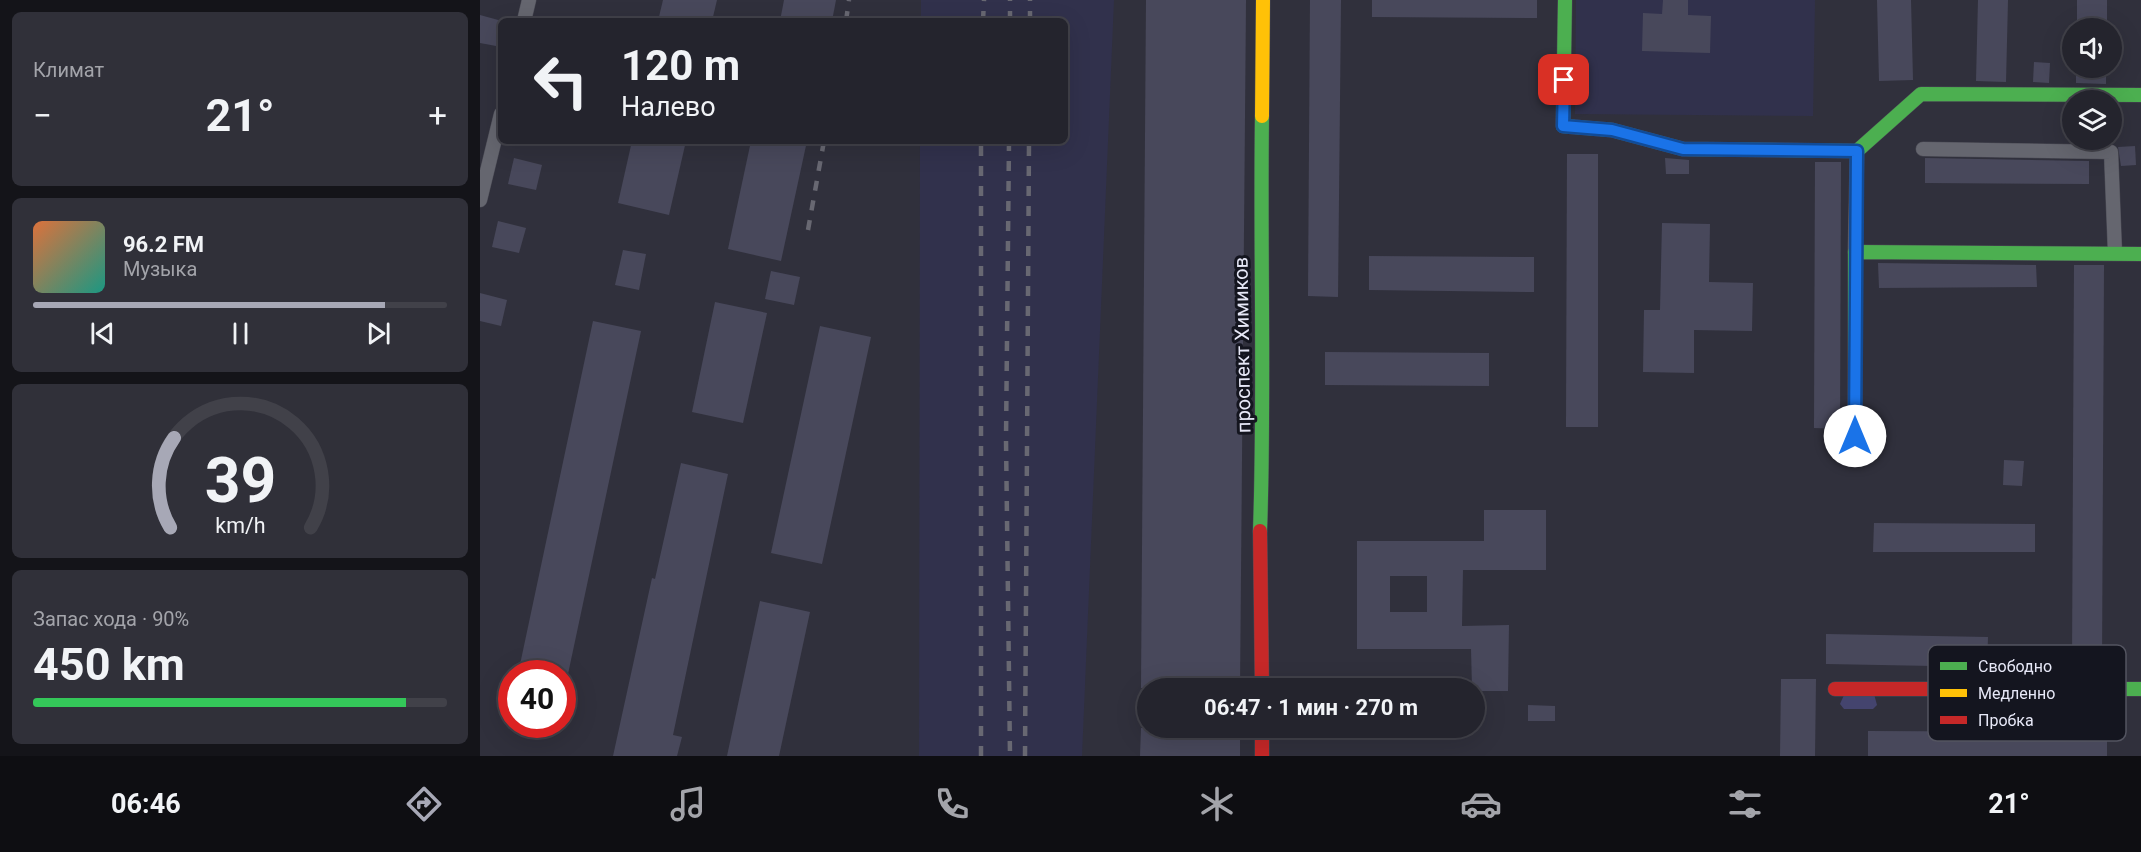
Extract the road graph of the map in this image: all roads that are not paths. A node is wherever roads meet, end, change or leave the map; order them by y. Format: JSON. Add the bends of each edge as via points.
{"nodes":[{"id":1,"x":529,"y":0,"type":"edge"},
{"id":2,"x":1263,"y":0,"type":"edge"},
{"id":3,"x":1565,"y":0,"type":"edge"},
{"id":4,"x":525,"y":18,"type":"edge"},
{"id":5,"x":2141,"y":95,"type":"edge"},
{"id":6,"x":498,"y":126,"type":"edge"},
{"id":7,"x":1923,"y":149,"type":"dead end"},
{"id":8,"x":1857,"y":151,"type":"junction"},
{"id":9,"x":480,"y":200,"type":"edge"},
{"id":10,"x":1855,"y":252,"type":"junction"},
{"id":11,"x":2115,"y":253,"type":"junction"},
{"id":12,"x":2141,"y":254,"type":"edge"},
{"id":13,"x":1855,"y":436,"type":"dead end"},
{"id":14,"x":1262,"y":678,"type":"edge"},
{"id":15,"x":1835,"y":689,"type":"dead end"},
{"id":16,"x":1928,"y":689,"type":"edge"},
{"id":17,"x":1262,"y":738,"type":"edge"},
{"id":18,"x":1262,"y":756,"type":"edge"}],
"edges":[{"from":1,"to":4,"type":"street"},
{"from":2,"to":14,"type":"street","name":"проспект Химиков"},
{"from":3,"to":8,"type":"street","via":[[1563,126],[1612,130],[1683,149]]},
{"from":5,"to":8,"type":"street","via":[[1921,94]]},
{"from":6,"to":9,"type":"street"},
{"from":7,"to":11,"type":"street","via":[[2111,152]]},
{"from":8,"to":10,"type":"street"},
{"from":10,"to":11,"type":"street"},
{"from":10,"to":13,"type":"street"},
{"from":11,"to":12,"type":"street"},
{"from":15,"to":16,"type":"street"},
{"from":17,"to":18,"type":"street"}]}
